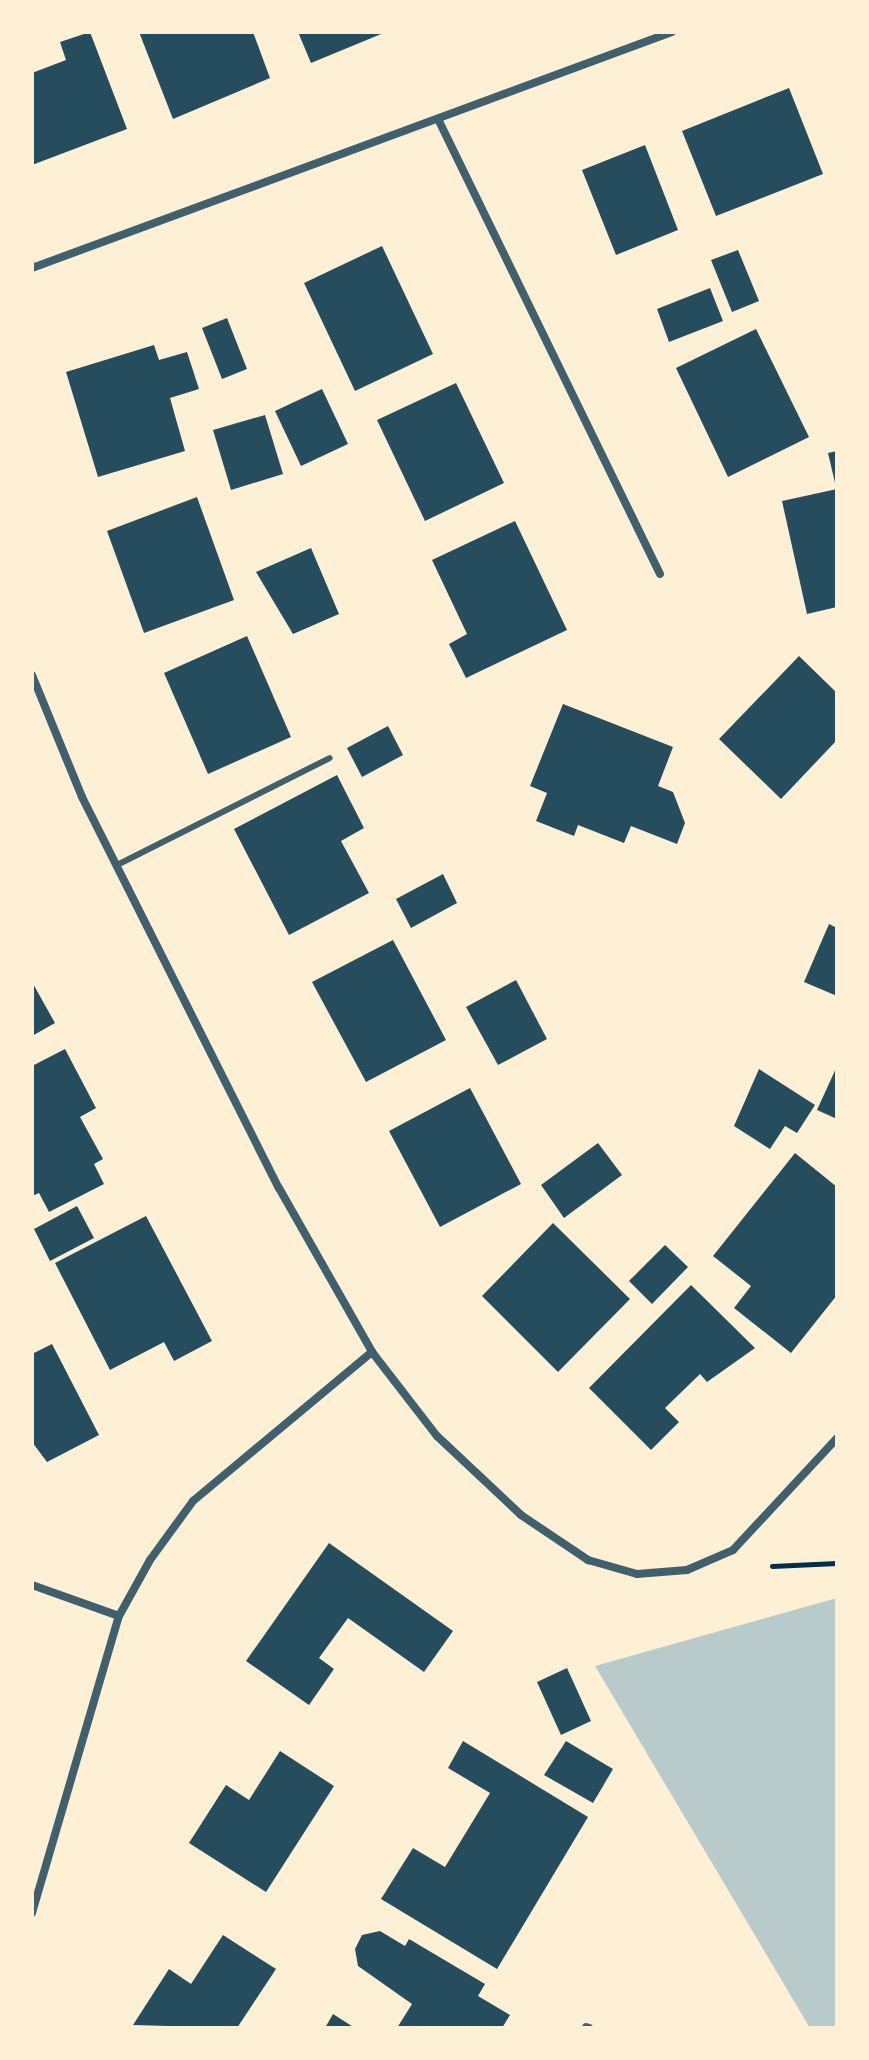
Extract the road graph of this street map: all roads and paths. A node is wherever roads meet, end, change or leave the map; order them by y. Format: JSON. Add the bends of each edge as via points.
{"nodes":[{"id":1,"x":672,"y":32,"type":"edge"},
{"id":2,"x":439,"y":121,"type":"junction"},
{"id":3,"x":32,"y":268,"type":"edge"},
{"id":4,"x":660,"y":574,"type":"dead end"},
{"id":5,"x":32,"y":675,"type":"edge"},
{"id":6,"x":330,"y":758,"type":"dead end"},
{"id":7,"x":117,"y":865,"type":"junction"},
{"id":8,"x":372,"y":1352,"type":"junction"},
{"id":9,"x":837,"y":1438,"type":"edge"},
{"id":10,"x":32,"y":1585,"type":"edge"},
{"id":11,"x":119,"y":1616,"type":"junction"},
{"id":12,"x":32,"y":1913,"type":"edge"}],
"edges":[{"from":1,"to":2,"type":"street"},
{"from":2,"to":3,"type":"street"},
{"from":2,"to":4,"type":"street"},
{"from":5,"to":7,"type":"street"},
{"from":6,"to":7,"type":"lane"},
{"from":7,"to":8,"type":"street","via":[[279,1188]]},
{"from":8,"to":9,"type":"street","via":[[437,1436],[521,1515],[588,1560],[637,1574],[687,1570],[733,1550]]},
{"from":8,"to":11,"type":"street","via":[[193,1501]]},
{"from":10,"to":11,"type":"street"},
{"from":11,"to":12,"type":"street"}]}
